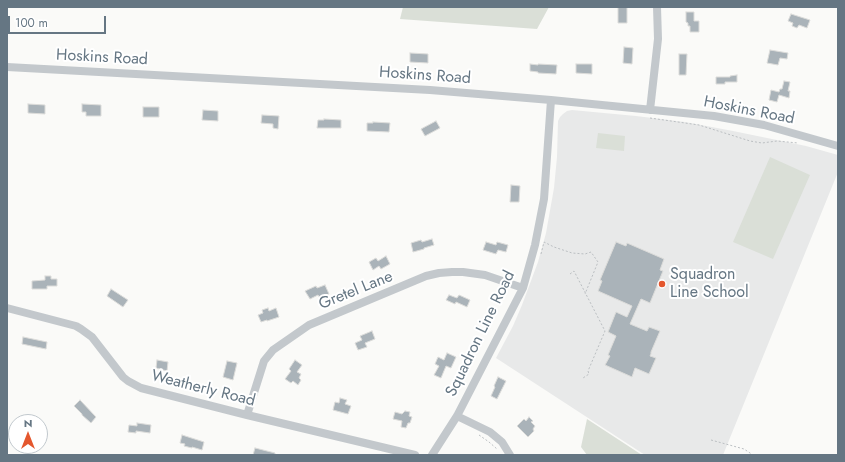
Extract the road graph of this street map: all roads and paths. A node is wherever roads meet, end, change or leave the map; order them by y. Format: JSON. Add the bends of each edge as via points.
{"nodes":[{"id":1,"x":657,"y":7,"type":"edge"},
{"id":2,"x":7,"y":67,"type":"edge"},
{"id":3,"x":551,"y":100,"type":"junction"},
{"id":4,"x":650,"y":114,"type":"junction"},
{"id":5,"x":797,"y":143,"type":"dead end"},
{"id":6,"x":838,"y":146,"type":"edge"},
{"id":7,"x":540,"y":257,"type":"dead end"},
{"id":8,"x":570,"y":274,"type":"dead end"},
{"id":9,"x":523,"y":288,"type":"junction"},
{"id":10,"x":585,"y":294,"type":"junction"},
{"id":11,"x":7,"y":308,"type":"edge"},
{"id":12,"x":583,"y":378,"type":"dead end"},
{"id":13,"x":247,"y":415,"type":"junction"},
{"id":14,"x":457,"y":416,"type":"junction"},
{"id":15,"x":476,"y":434,"type":"dead end"},
{"id":16,"x":711,"y":440,"type":"dead end"},
{"id":17,"x":497,"y":449,"type":"dead end"},
{"id":18,"x":416,"y":455,"type":"edge"},
{"id":19,"x":432,"y":455,"type":"edge"},
{"id":20,"x":510,"y":455,"type":"edge"},
{"id":21,"x":753,"y":455,"type":"edge"}],
"edges":[{"from":1,"to":4,"type":"street","via":[[658,39]]},
{"from":2,"to":3,"type":"street","name":"Hoskins Road","via":[[430,90]]},
{"from":3,"to":4,"type":"street","name":"Hoskins Road"},
{"from":3,"to":9,"type":"street","name":"Squadron Line Road","via":[[544,199]]},
{"from":4,"to":5,"type":"path","via":[[699,125],[750,141]]},
{"from":4,"to":6,"type":"street","name":"Hoskins Road","via":[[714,116],[764,125]]},
{"from":7,"to":10,"type":"path","via":[[544,242],[572,253],[591,252],[598,262]]},
{"from":8,"to":10,"type":"path","via":[[574,271]]},
{"from":9,"to":13,"type":"street","name":"Gretel Lane","via":[[485,275],[463,272],[439,273],[426,276],[309,325],[273,350],[264,361]]},
{"from":9,"to":14,"type":"street","name":"Squadron Line Road"},
{"from":10,"to":12,"type":"path","via":[[605,331],[589,374]]},
{"from":11,"to":13,"type":"street","name":"Weatherly Road","via":[[81,329],[92,337],[123,377],[134,385]]},
{"from":13,"to":18,"type":"street","name":"Weatherly Road"},
{"from":14,"to":19,"type":"street","name":"Squadron Line Road"},
{"from":14,"to":20,"type":"street","via":[[490,432],[502,442]]},
{"from":15,"to":17,"type":"path"},
{"from":16,"to":21,"type":"path","via":[[744,449]]}]}
